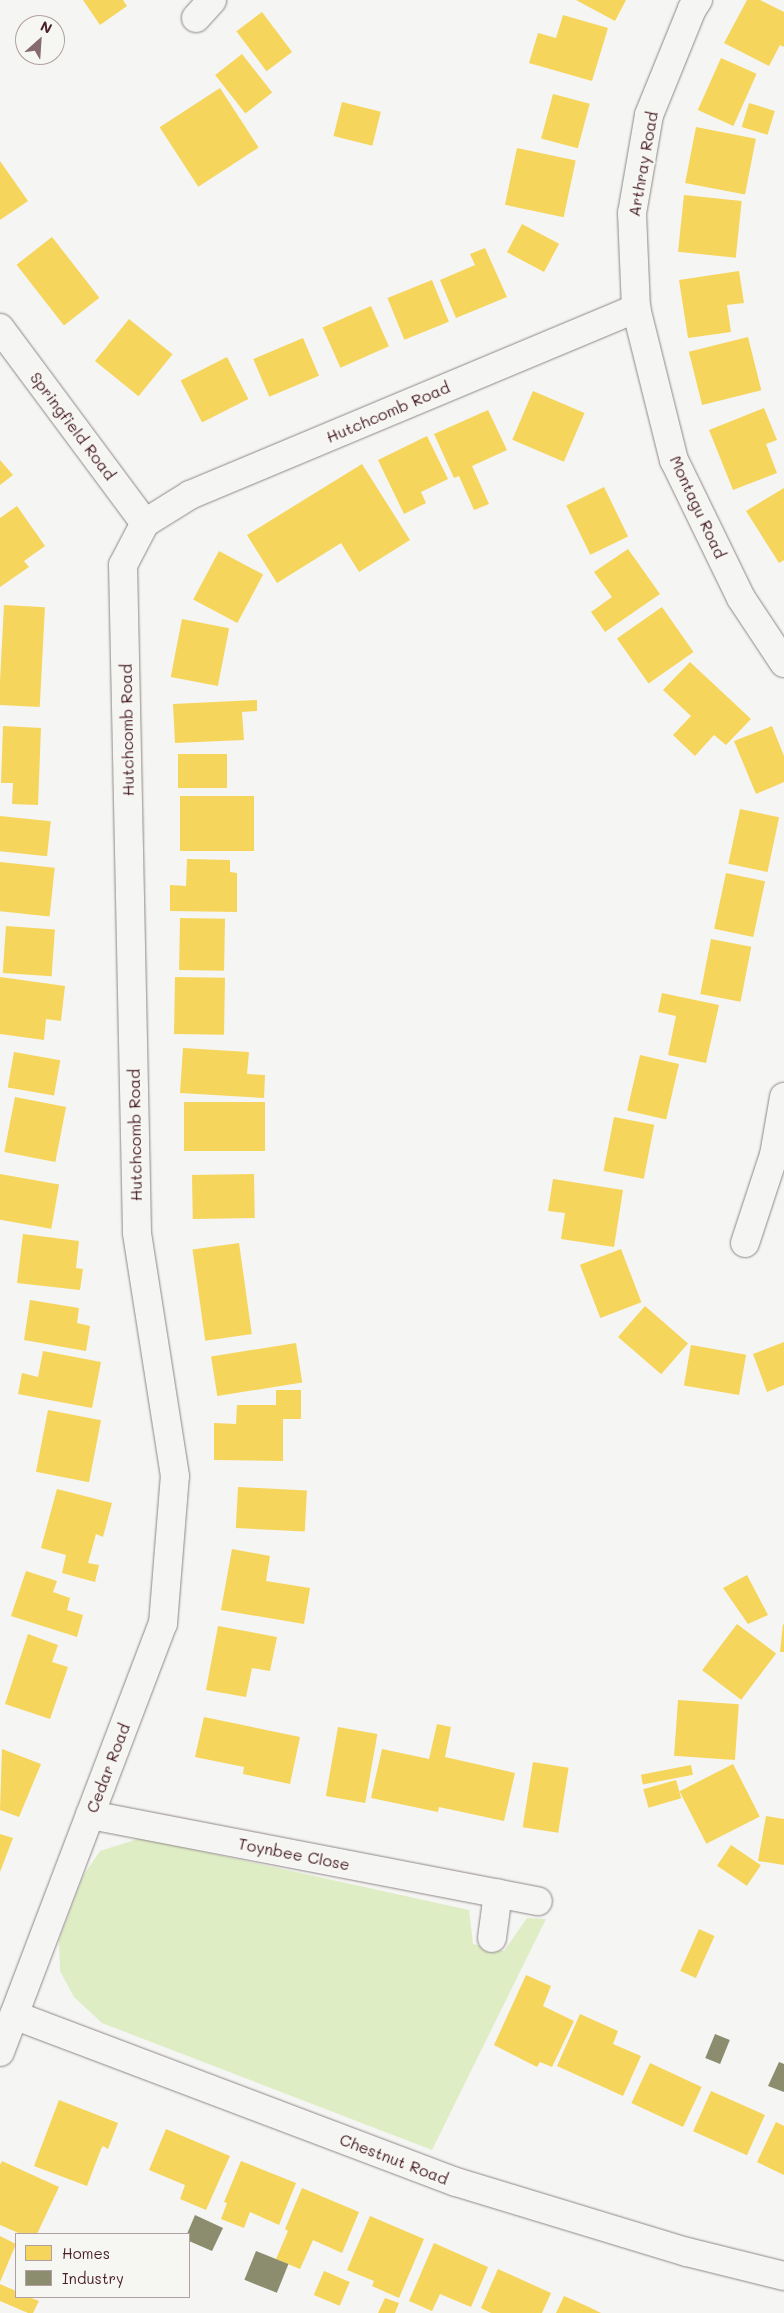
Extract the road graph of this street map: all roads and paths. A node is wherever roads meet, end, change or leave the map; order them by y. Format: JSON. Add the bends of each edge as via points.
{"nodes":[{"id":1,"x":698,"y":0,"type":"edge"},
{"id":2,"x":636,"y":308,"type":"junction"},
{"id":3,"x":0,"y":328,"type":"edge"},
{"id":4,"x":146,"y":523,"type":"junction"},
{"id":5,"x":784,"y":663,"type":"edge"},
{"id":6,"x":784,"y":1097,"type":"edge"},
{"id":7,"x":745,"y":1243,"type":"dead end"},
{"id":8,"x":175,"y":1476,"type":"joint"},
{"id":9,"x":90,"y":1815,"type":"junction"},
{"id":10,"x":498,"y":1893,"type":"junction"},
{"id":11,"x":538,"y":1901,"type":"dead end"},
{"id":12,"x":492,"y":1938,"type":"dead end"},
{"id":13,"x":14,"y":2015,"type":"junction"},
{"id":14,"x":0,"y":2052,"type":"edge"},
{"id":15,"x":784,"y":2276,"type":"edge"}],
"edges":[{"from":1,"to":2,"type":"street","name":"Arthray Road","via":[[649,115],[632,213]]},
{"from":2,"to":4,"type":"street","name":"Hutchcomb Road","via":[[190,495]]},
{"from":2,"to":5,"type":"street","name":"Montagu Road","via":[[674,460],[741,598]]},
{"from":3,"to":4,"type":"street","name":"Springfield Road"},
{"from":4,"to":8,"type":"street","name":"Hutchcomb Road","via":[[124,565],[137,1232]]},
{"from":6,"to":7,"type":"street","via":[[774,1154]]},
{"from":8,"to":9,"type":"street","name":"Cedar Road","via":[[163,1624]]},
{"from":9,"to":10,"type":"street","name":"Toynbee Close"},
{"from":9,"to":13,"type":"street","name":"Cedar Road"},
{"from":10,"to":11,"type":"street","name":"Toynbee Close"},
{"from":10,"to":12,"type":"street"},
{"from":13,"to":14,"type":"street","name":"Cedar Road"},
{"from":13,"to":15,"type":"street","name":"Chestnut Road","via":[[456,2182],[687,2252]]}]}
